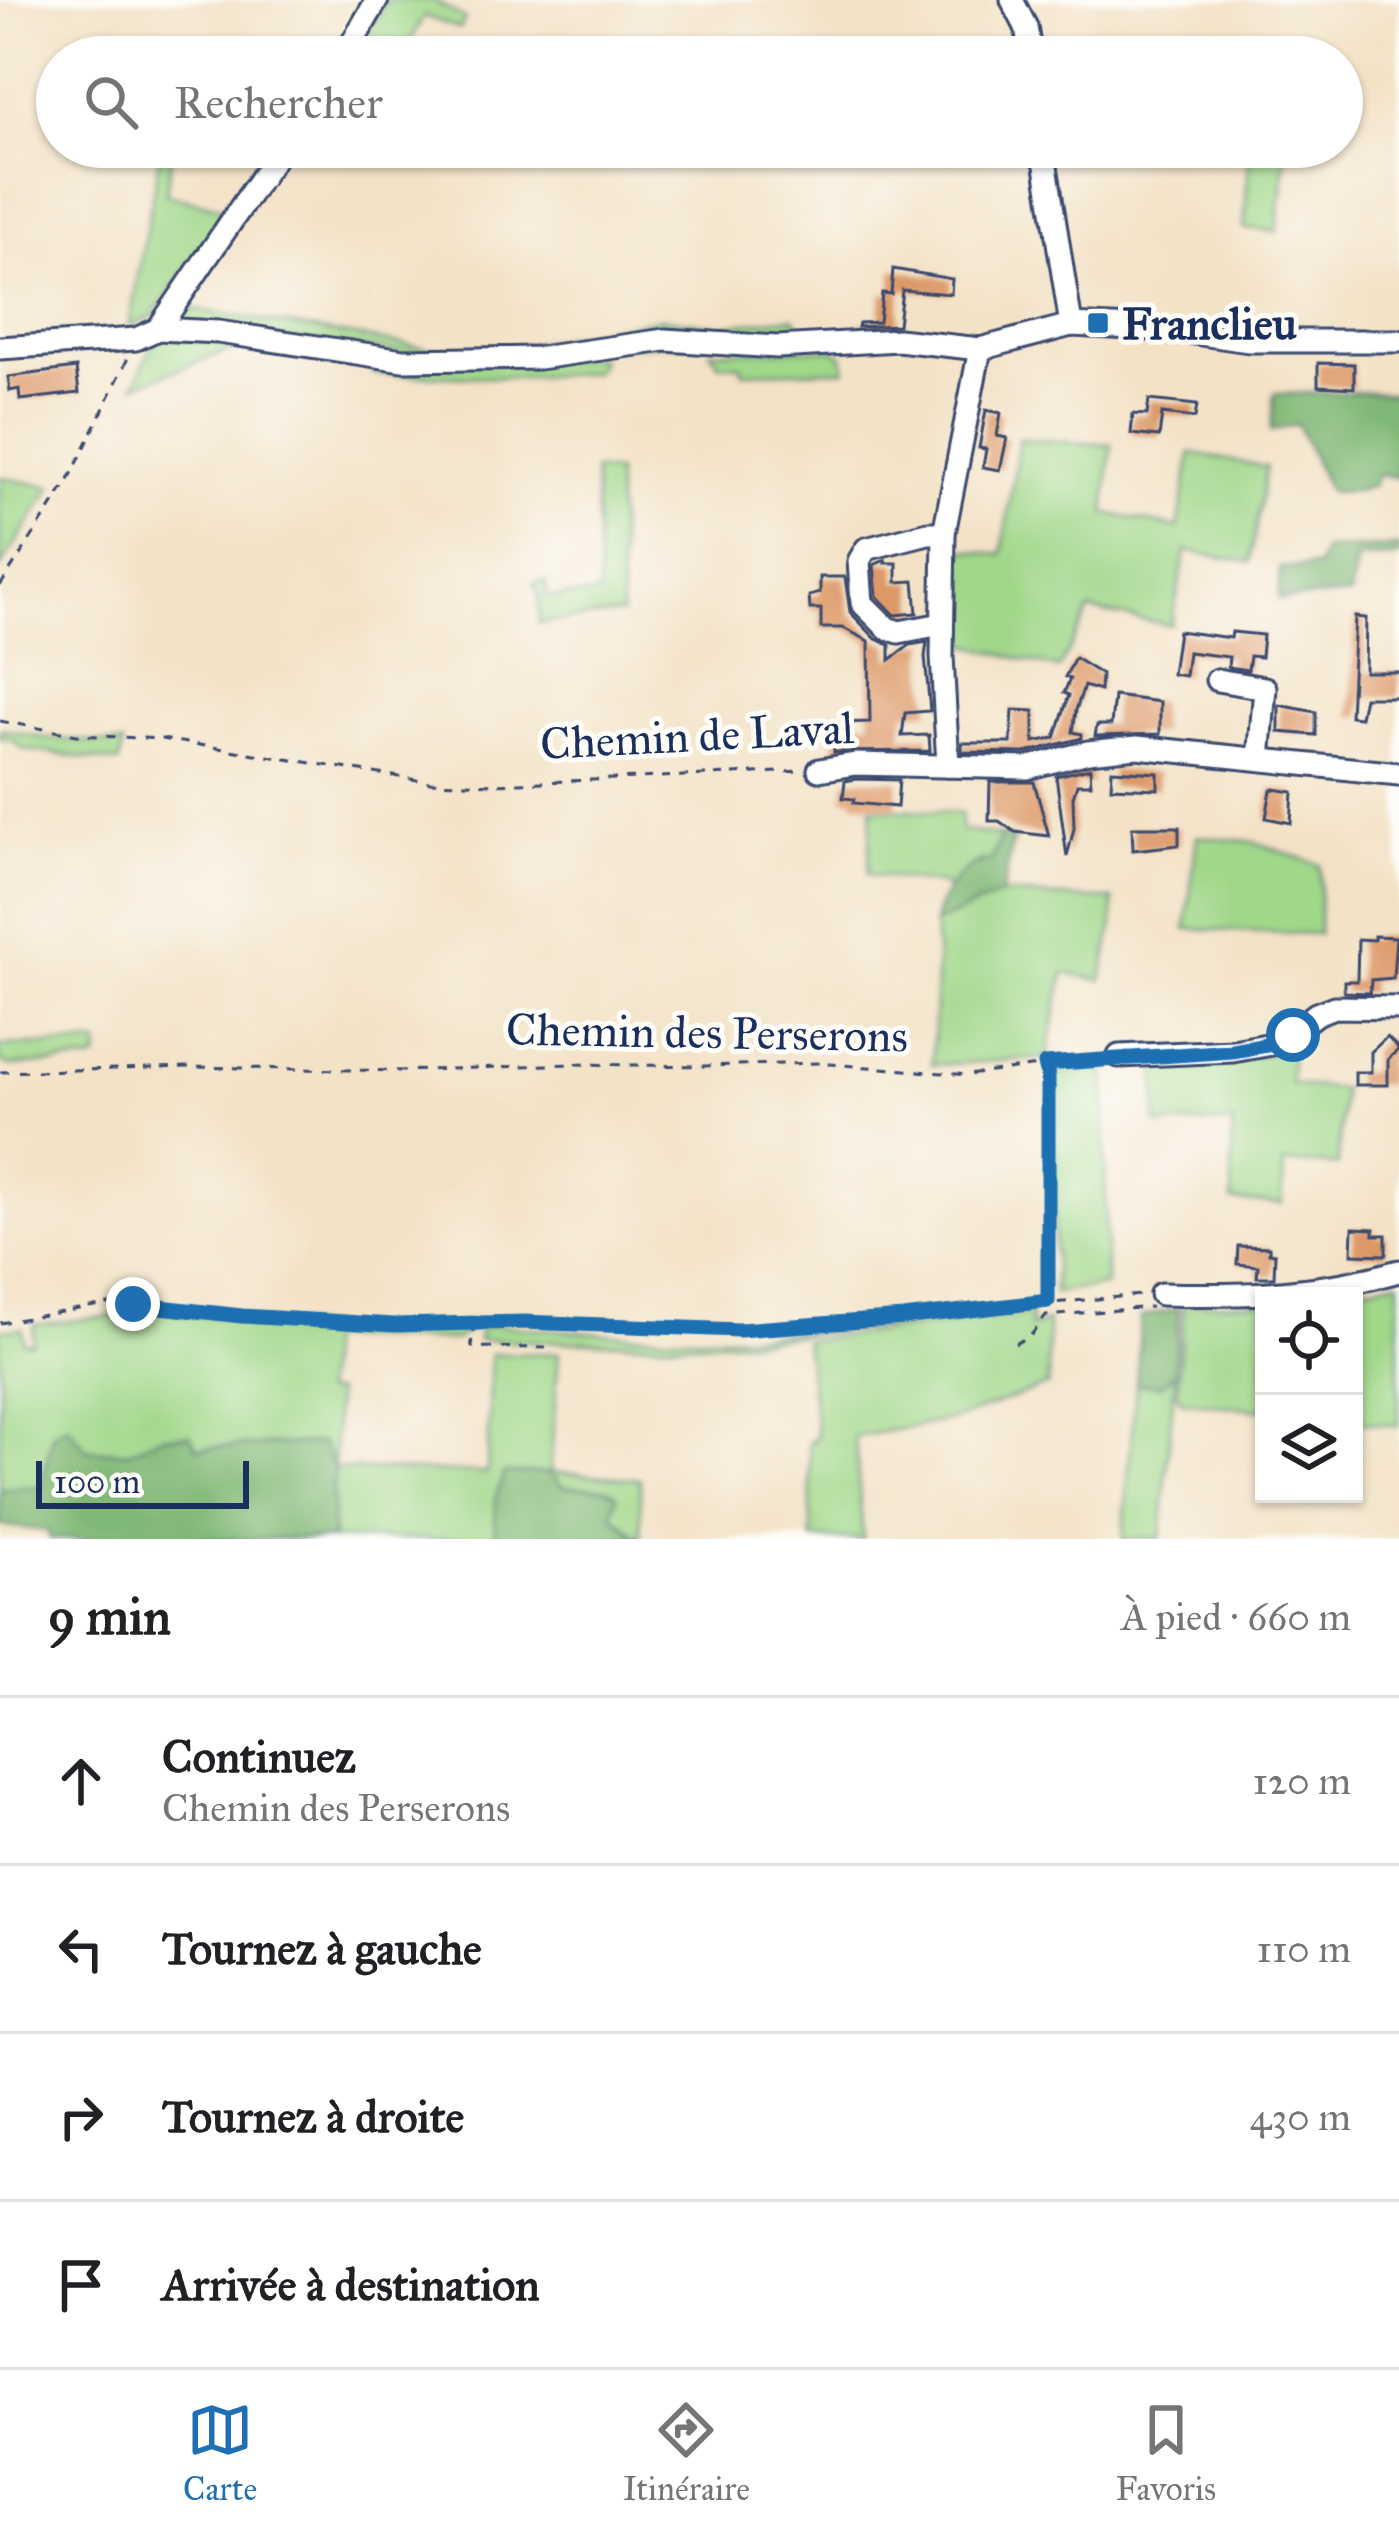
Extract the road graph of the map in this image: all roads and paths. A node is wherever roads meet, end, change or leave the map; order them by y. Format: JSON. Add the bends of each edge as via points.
{"nodes":[{"id":1,"x":377,"y":0,"type":"edge"},
{"id":2,"x":1012,"y":0,"type":"edge"},
{"id":3,"x":356,"y":36,"type":"edge"},
{"id":4,"x":1028,"y":36,"type":"edge"},
{"id":5,"x":267,"y":168,"type":"edge"},
{"id":6,"x":1046,"y":168,"type":"edge"},
{"id":7,"x":1071,"y":325,"type":"junction"},
{"id":8,"x":147,"y":334,"type":"junction"},
{"id":9,"x":1399,"y":341,"type":"edge"},
{"id":10,"x":0,"y":348,"type":"edge"},
{"id":11,"x":980,"y":349,"type":"junction"},
{"id":12,"x":944,"y":533,"type":"junction"},
{"id":13,"x":0,"y":586,"type":"edge"},
{"id":14,"x":942,"y":624,"type":"junction"},
{"id":15,"x":1217,"y":680,"type":"dead end"},
{"id":16,"x":0,"y":721,"type":"edge"},
{"id":17,"x":1259,"y":759,"type":"junction"},
{"id":18,"x":948,"y":766,"type":"junction"},
{"id":19,"x":819,"y":770,"type":"joint"},
{"id":20,"x":1399,"y":774,"type":"edge"},
{"id":21,"x":1399,"y":1008,"type":"edge"},
{"id":22,"x":1119,"y":1056,"type":"joint"},
{"id":23,"x":1045,"y":1064,"type":"junction"},
{"id":24,"x":0,"y":1072,"type":"edge"},
{"id":25,"x":1399,"y":1271,"type":"edge"},
{"id":26,"x":1168,"y":1294,"type":"junction"},
{"id":27,"x":1048,"y":1301,"type":"junction"},
{"id":28,"x":477,"y":1322,"type":"junction"},
{"id":29,"x":0,"y":1323,"type":"edge"},
{"id":30,"x":1016,"y":1344,"type":"dead end"},
{"id":31,"x":547,"y":1348,"type":"dead end"}],
"edges":[{"from":1,"to":3,"type":"street"},
{"from":2,"to":4,"type":"street"},
{"from":5,"to":8,"type":"street"},
{"from":6,"to":7,"type":"street"},
{"from":7,"to":9,"type":"street","via":[[1249,341]]},
{"from":7,"to":11,"type":"street"},
{"from":8,"to":10,"type":"street"},
{"from":8,"to":11,"type":"street","via":[[218,332],[403,360],[539,358],[665,340],[898,340]]},
{"from":8,"to":13,"type":"path","via":[[69,480]]},
{"from":11,"to":12,"type":"street"},
{"from":12,"to":14,"type":"street"},
{"from":12,"to":14,"type":"street","via":[[866,549],[859,561],[862,604],[887,628]]},
{"from":14,"to":18,"type":"street"},
{"from":15,"to":17,"type":"street","via":[[1265,688]]},
{"from":16,"to":19,"type":"path","name":"Chemin de Laval","via":[[430,782]]},
{"from":17,"to":18,"type":"street","name":"Chemin de Laval","via":[[1137,747],[1027,768]]},
{"from":17,"to":20,"type":"street","name":"Chemin de Laval"},
{"from":18,"to":19,"type":"street","name":"Chemin de Laval"},
{"from":21,"to":22,"type":"street","via":[[1334,1007],[1278,1043],[1233,1051]]},
{"from":22,"to":23,"type":"path","name":"Chemin des Perserons"},
{"from":23,"to":24,"type":"path","name":"Chemin des Perserons","via":[[968,1075],[818,1063]]},
{"from":23,"to":27,"type":"path"},
{"from":25,"to":26,"type":"street","via":[[1306,1292]]},
{"from":26,"to":27,"type":"path"},
{"from":26,"to":30,"type":"path","via":[[1154,1306],[1046,1316]]},
{"from":27,"to":28,"type":"path","via":[[740,1330]]},
{"from":28,"to":29,"type":"path","via":[[394,1325],[106,1304]]},
{"from":28,"to":31,"type":"path","via":[[472,1347]]}]}
